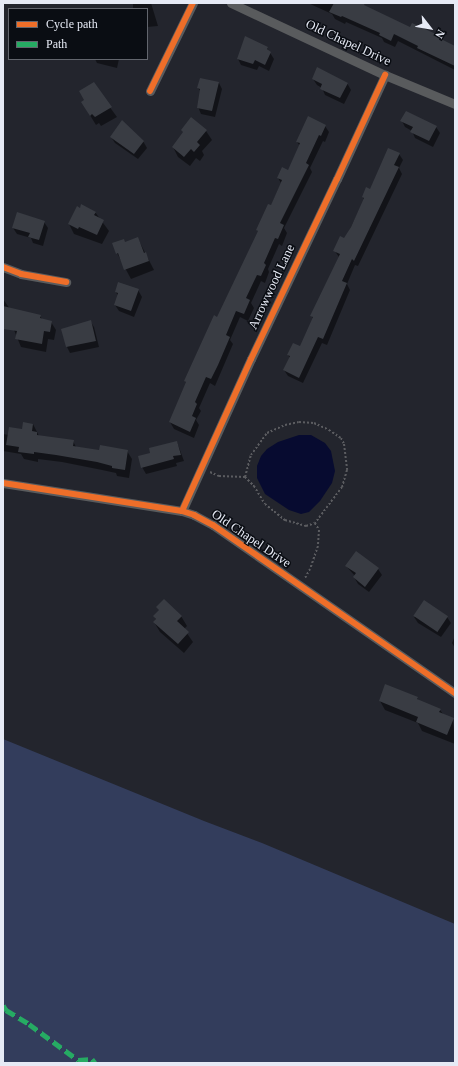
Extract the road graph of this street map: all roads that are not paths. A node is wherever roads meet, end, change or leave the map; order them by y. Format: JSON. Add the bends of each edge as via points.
{"nodes":[{"id":1,"x":194,"y":3,"type":"edge"},
{"id":2,"x":231,"y":3,"type":"edge"},
{"id":3,"x":385,"y":75,"type":"junction"},
{"id":4,"x":150,"y":92,"type":"dead end"},
{"id":5,"x":455,"y":104,"type":"edge"},
{"id":6,"x":3,"y":267,"type":"edge"},
{"id":7,"x":66,"y":282,"type":"dead end"},
{"id":8,"x":3,"y":483,"type":"edge"},
{"id":9,"x":182,"y":511,"type":"junction"},
{"id":10,"x":455,"y":693,"type":"edge"}],
"edges":[{"from":1,"to":4,"type":"street"},
{"from":2,"to":3,"type":"street","name":"Old Chapel Drive"},
{"from":3,"to":5,"type":"street","name":"Old Chapel Drive"},
{"from":3,"to":9,"type":"street","name":"Arrowwood Lane"},
{"from":6,"to":7,"type":"street","via":[[21,274]]},
{"from":8,"to":9,"type":"street","name":"Old Chapel Drive"},
{"from":9,"to":10,"type":"street","name":"Old Chapel Drive","via":[[213,525]]}]}
